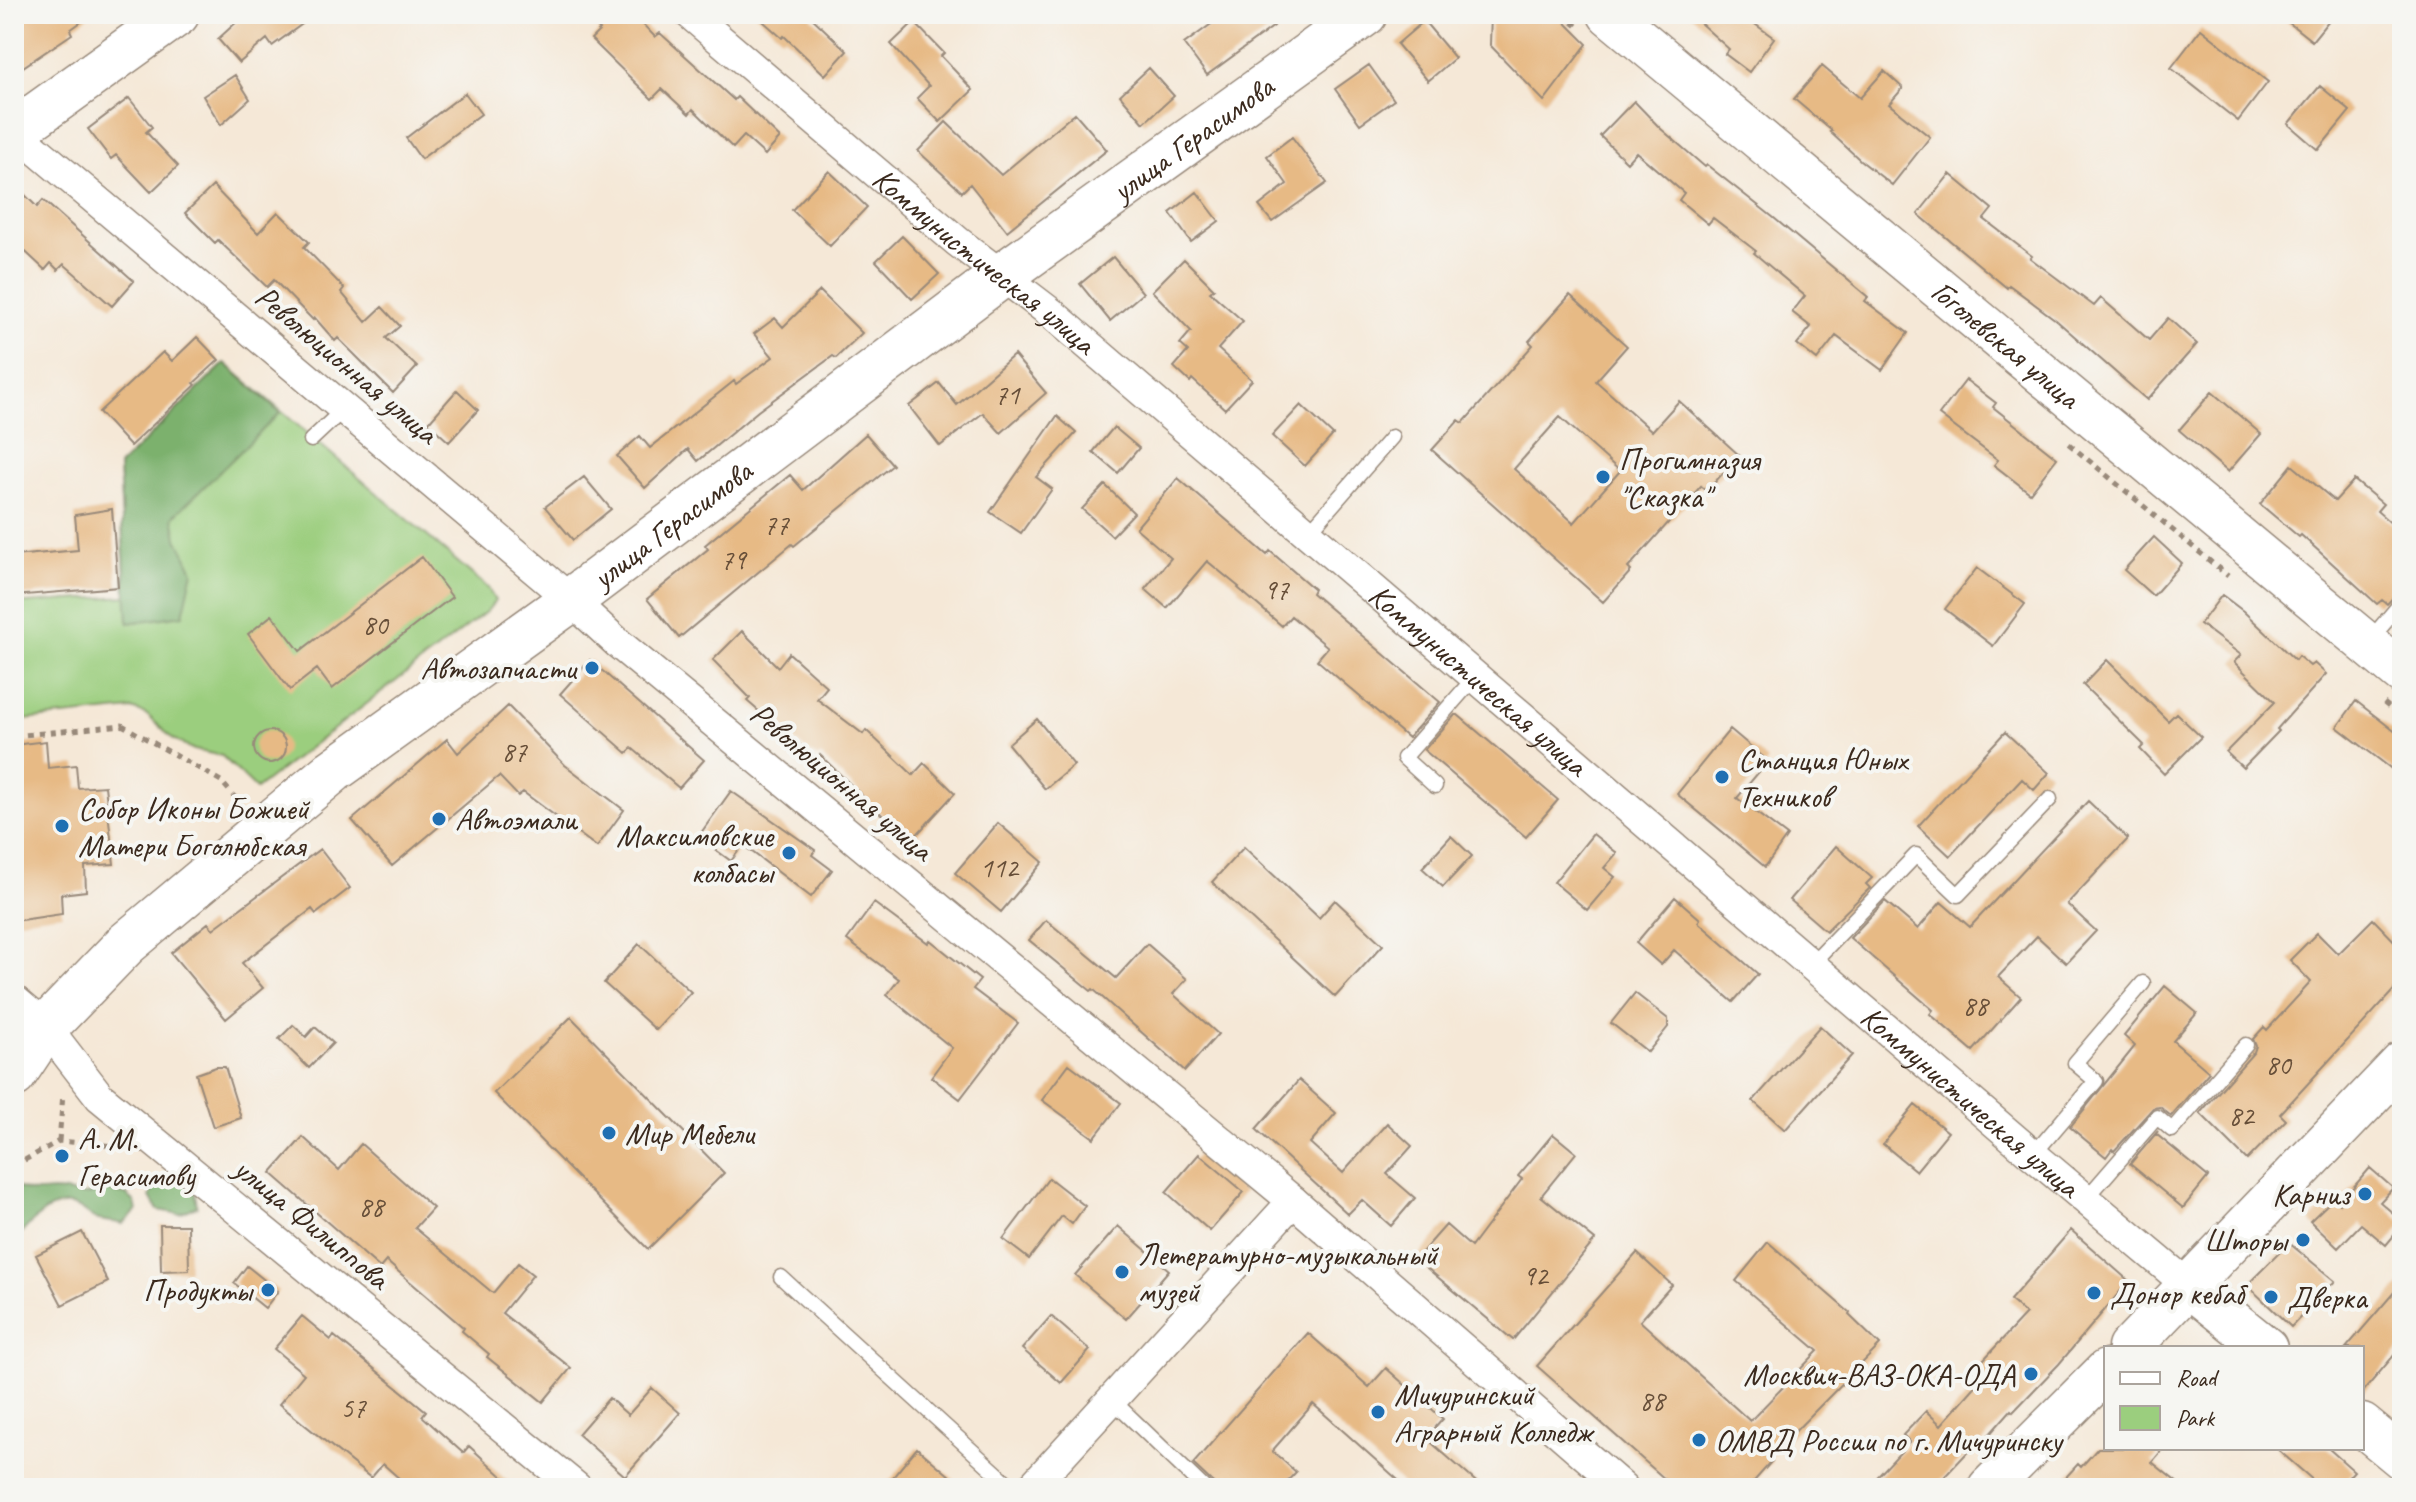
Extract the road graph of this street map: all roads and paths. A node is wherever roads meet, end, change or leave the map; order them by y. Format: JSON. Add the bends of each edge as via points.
{"nodes":[{"id":1,"x":177,"y":14,"type":"edge"},
{"id":2,"x":690,"y":14,"type":"edge"},
{"id":3,"x":1365,"y":14,"type":"edge"},
{"id":4,"x":1609,"y":14,"type":"edge"},
{"id":5,"x":14,"y":131,"type":"edge"},
{"id":6,"x":1001,"y":276,"type":"junction"},
{"id":7,"x":344,"y":409,"type":"junction"},
{"id":8,"x":1392,"y":437,"type":"dead end"},
{"id":9,"x":311,"y":440,"type":"dead end"},
{"id":10,"x":1308,"y":533,"type":"junction"},
{"id":11,"x":571,"y":600,"type":"junction"},
{"id":12,"x":2402,"y":602,"type":"edge"},
{"id":13,"x":2367,"y":644,"type":"junction"},
{"id":14,"x":2402,"y":673,"type":"edge"},
{"id":15,"x":1475,"y":677,"type":"junction"},
{"id":16,"x":14,"y":736,"type":"edge"},
{"id":17,"x":1435,"y":786,"type":"dead end"},
{"id":18,"x":2050,"y":799,"type":"dead end"},
{"id":19,"x":239,"y":801,"type":"dead end"},
{"id":20,"x":1810,"y":965,"type":"junction"},
{"id":21,"x":2143,"y":983,"type":"dead end"},
{"id":22,"x":30,"y":1014,"type":"edge"},
{"id":23,"x":2246,"y":1045,"type":"dead end"},
{"id":24,"x":2402,"y":1063,"type":"edge"},
{"id":25,"x":14,"y":1075,"type":"edge"},
{"id":26,"x":165,"y":1149,"type":"junction"},
{"id":27,"x":2033,"y":1155,"type":"junction"},
{"id":28,"x":14,"y":1166,"type":"edge"},
{"id":29,"x":2085,"y":1200,"type":"junction"},
{"id":30,"x":1293,"y":1201,"type":"junction"},
{"id":31,"x":781,"y":1277,"type":"dead end"},
{"id":32,"x":2189,"y":1286,"type":"junction"},
{"id":33,"x":2131,"y":1346,"type":"edge"},
{"id":34,"x":2264,"y":1346,"type":"edge"},
{"id":35,"x":2104,"y":1373,"type":"edge"},
{"id":36,"x":1111,"y":1399,"type":"junction"},
{"id":37,"x":2364,"y":1427,"type":"edge"},
{"id":38,"x":2402,"y":1458,"type":"edge"},
{"id":39,"x":577,"y":1488,"type":"edge"},
{"id":40,"x":1013,"y":1488,"type":"edge"},
{"id":41,"x":1031,"y":1488,"type":"edge"},
{"id":42,"x":1204,"y":1488,"type":"edge"},
{"id":43,"x":1623,"y":1488,"type":"edge"},
{"id":44,"x":1989,"y":1488,"type":"edge"}],
"edges":[{"from":1,"to":5,"type":"main road"},
{"from":2,"to":6,"type":"street","name":"Коммунистическая улица"},
{"from":3,"to":6,"type":"main road","name":"улица Герасимова"},
{"from":4,"to":13,"type":"street","name":"Гоголевская улица"},
{"from":5,"to":7,"type":"street","name":"Революционная улица"},
{"from":6,"to":10,"type":"street","name":"Коммунистическая улица"},
{"from":6,"to":11,"type":"main road","name":"улица Герасимова"},
{"from":7,"to":9,"type":"lane"},
{"from":7,"to":11,"type":"street","name":"Революционная улица"},
{"from":8,"to":10,"type":"lane"},
{"from":10,"to":15,"type":"street","name":"Коммунистическая улица"},
{"from":11,"to":22,"type":"main road","name":"улица Герасимова","via":[[333,771],[126,944]]},
{"from":11,"to":30,"type":"street","name":"Революционная улица"},
{"from":12,"to":13,"type":"lane"},
{"from":13,"to":14,"type":"street","name":"Гоголевская улица"},
{"from":15,"to":17,"type":"lane","via":[[1404,758]]},
{"from":15,"to":20,"type":"street","name":"Коммунистическая улица"},
{"from":16,"to":19,"type":"path","via":[[122,725],[212,775]]},
{"from":18,"to":20,"type":"lane","via":[[1958,895],[1916,855]]},
{"from":20,"to":27,"type":"street","name":"Коммунистическая улица"},
{"from":21,"to":27,"type":"lane","via":[[2075,1063],[2096,1081]]},
{"from":22,"to":25,"type":"main road","name":"улица Герасимова"},
{"from":22,"to":26,"type":"street","name":"улица Филиппова","via":[[100,1097]]},
{"from":23,"to":29,"type":"lane","via":[[2172,1130],[2157,1117]]},
{"from":24,"to":32,"type":"street"},
{"from":26,"to":28,"type":"path","via":[[59,1141]]},
{"from":26,"to":39,"type":"street","name":"улица Филиппова"},
{"from":27,"to":29,"type":"street","name":"Коммунистическая улица"},
{"from":29,"to":32,"type":"street","name":"Коммунистическая улица"},
{"from":30,"to":36,"type":"street"},
{"from":30,"to":43,"type":"street","name":"Революционная улица"},
{"from":31,"to":40,"type":"lane"},
{"from":32,"to":33,"type":"street"},
{"from":32,"to":34,"type":"street","name":"Коммунистическая улица"},
{"from":35,"to":44,"type":"street"},
{"from":36,"to":41,"type":"street"},
{"from":36,"to":42,"type":"lane"},
{"from":37,"to":38,"type":"street"}]}
